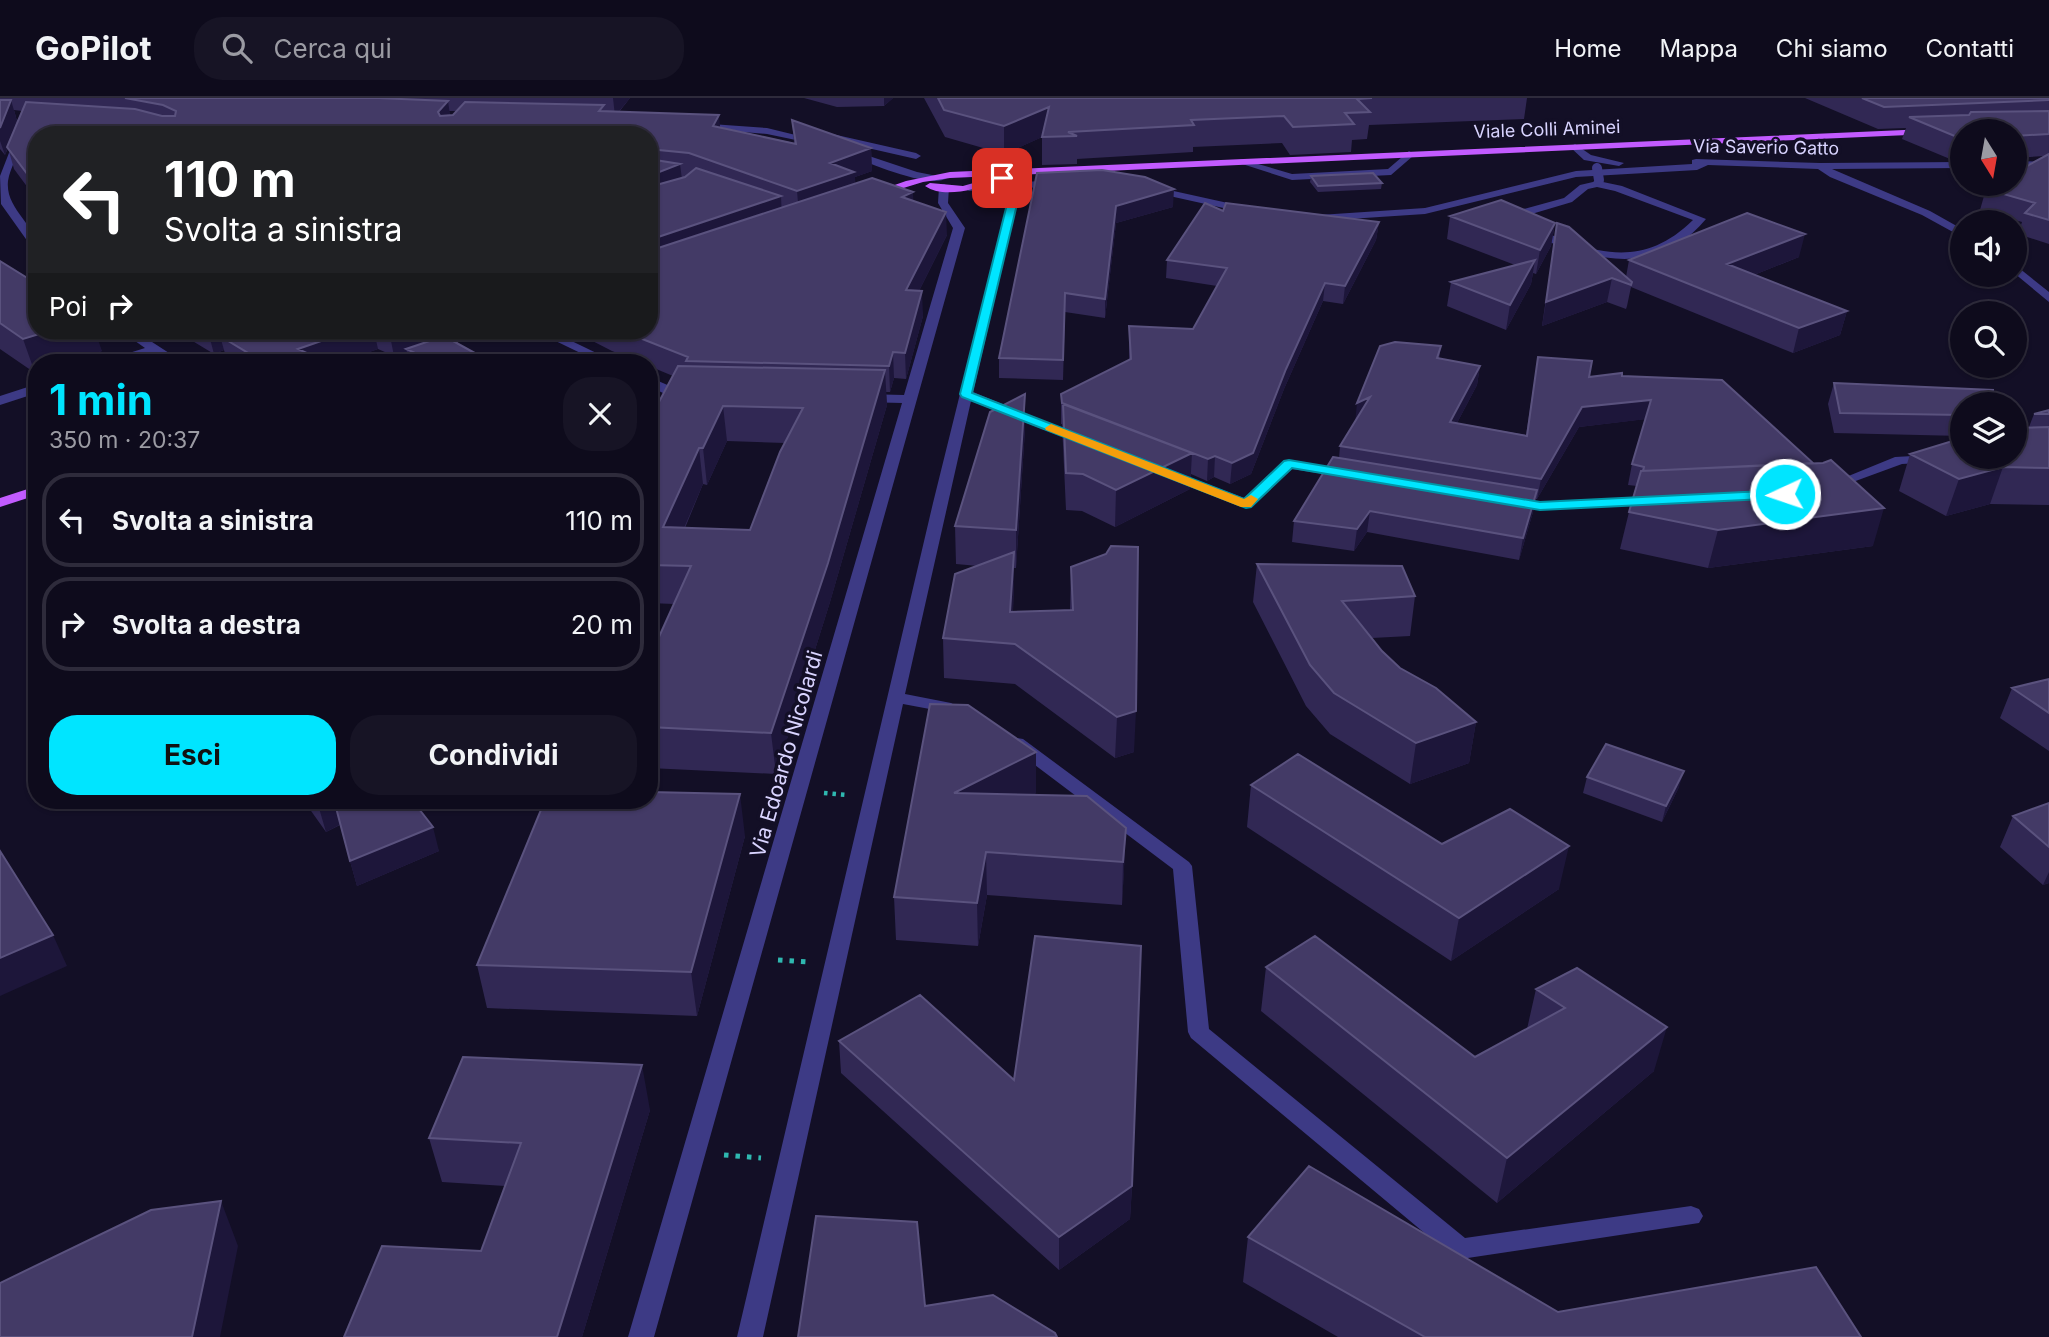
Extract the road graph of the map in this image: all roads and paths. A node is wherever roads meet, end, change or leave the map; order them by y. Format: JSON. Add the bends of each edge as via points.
{"nodes":[{"id":1,"x":688,"y":125,"type":"edge"},
{"id":2,"x":23,"y":129,"type":"edge"},
{"id":3,"x":767,"y":131,"type":"junction"},
{"id":4,"x":1943,"y":131,"type":"edge"},
{"id":5,"x":1575,"y":147,"type":"junction"},
{"id":6,"x":1409,"y":154,"type":"junction"},
{"id":7,"x":916,"y":156,"type":"dead end"},
{"id":8,"x":1241,"y":162,"type":"junction"},
{"id":9,"x":1707,"y":162,"type":"junction"},
{"id":10,"x":1597,"y":164,"type":"junction"},
{"id":11,"x":1950,"y":164,"type":"edge"},
{"id":12,"x":2027,"y":164,"type":"edge"},
{"id":13,"x":2049,"y":165,"type":"edge"},
{"id":14,"x":1820,"y":166,"type":"junction"},
{"id":15,"x":1046,"y":170,"type":"junction"},
{"id":16,"x":962,"y":175,"type":"junction"},
{"id":17,"x":943,"y":182,"type":"junction"},
{"id":18,"x":1003,"y":182,"type":"junction"},
{"id":19,"x":1598,"y":182,"type":"junction"},
{"id":20,"x":1068,"y":183,"type":"edge"},
{"id":21,"x":974,"y":186,"type":"junction"},
{"id":22,"x":1143,"y":188,"type":"edge"},
{"id":23,"x":866,"y":196,"type":"edge"},
{"id":24,"x":1261,"y":214,"type":"edge"},
{"id":25,"x":1310,"y":218,"type":"edge"},
{"id":26,"x":28,"y":227,"type":"edge"},
{"id":27,"x":1950,"y":227,"type":"edge"},
{"id":28,"x":24,"y":228,"type":"junction"},
{"id":29,"x":28,"y":234,"type":"edge"},
{"id":30,"x":2027,"y":279,"type":"edge"},
{"id":31,"x":2049,"y":298,"type":"edge"},
{"id":32,"x":140,"y":340,"type":"edge"},
{"id":33,"x":456,"y":340,"type":"edge"},
{"id":34,"x":561,"y":340,"type":"edge"},
{"id":35,"x":256,"y":344,"type":"edge"},
{"id":36,"x":153,"y":349,"type":"junction"},
{"id":37,"x":138,"y":354,"type":"edge"},
{"id":38,"x":162,"y":354,"type":"edge"},
{"id":39,"x":228,"y":354,"type":"edge"},
{"id":40,"x":415,"y":354,"type":"edge"},
{"id":41,"x":591,"y":354,"type":"edge"},
{"id":42,"x":658,"y":385,"type":"edge"},
{"id":43,"x":28,"y":391,"type":"edge"},
{"id":44,"x":704,"y":394,"type":"edge"},
{"id":45,"x":966,"y":394,"type":"junction"},
{"id":46,"x":852,"y":398,"type":"edge"},
{"id":47,"x":911,"y":399,"type":"junction"},
{"id":48,"x":0,"y":401,"type":"edge"},
{"id":49,"x":1092,"y":444,"type":"edge"},
{"id":50,"x":1941,"y":459,"type":"edge"},
{"id":51,"x":1156,"y":469,"type":"edge"},
{"id":52,"x":1368,"y":477,"type":"edge"},
{"id":53,"x":28,"y":493,"type":"edge"},
{"id":54,"x":1812,"y":493,"type":"edge"},
{"id":55,"x":1500,"y":499,"type":"edge"},
{"id":56,"x":1676,"y":499,"type":"edge"},
{"id":57,"x":0,"y":503,"type":"edge"},
{"id":58,"x":896,"y":698,"type":"junction"},
{"id":59,"x":977,"y":713,"type":"edge"},
{"id":60,"x":999,"y":729,"type":"edge"},
{"id":61,"x":814,"y":792,"type":"dead end"},
{"id":62,"x":854,"y":795,"type":"dead end"},
{"id":63,"x":768,"y":959,"type":"dead end"},
{"id":64,"x":812,"y":963,"type":"dead end"},
{"id":65,"x":713,"y":1154,"type":"dead end"},
{"id":66,"x":776,"y":1160,"type":"dead end"},
{"id":67,"x":1691,"y":1216,"type":"dead end"},
{"id":68,"x":641,"y":1337,"type":"edge"},
{"id":69,"x":750,"y":1337,"type":"edge"}],
"edges":[{"from":1,"to":3,"type":"street"},
{"from":2,"to":28,"type":"street","via":[[3,182],[6,204]]},
{"from":3,"to":7,"type":"street","via":[[846,138]]},
{"from":3,"to":17,"type":"street","via":[[813,140]]},
{"from":4,"to":5,"type":"main road","name":"Viale Colli Aminei"},
{"from":5,"to":6,"type":"main road","name":"Viale Colli Aminei"},
{"from":5,"to":10,"type":"street","name":"Via Saverio Gatto"},
{"from":6,"to":8,"type":"main road","name":"Viale Colli Aminei"},
{"from":6,"to":8,"type":"street","via":[[1391,172],[1292,177]]},
{"from":8,"to":15,"type":"main road","name":"Viale Colli Aminei"},
{"from":9,"to":10,"type":"street","name":"Via Saverio Gatto"},
{"from":9,"to":14,"type":"street","name":"Via Saverio Gatto"},
{"from":9,"to":25,"type":"street","via":[[1697,167],[1576,174],[1425,211]]},
{"from":10,"to":19,"type":"street","bridge":true},
{"from":11,"to":14,"type":"street","name":"Via Saverio Gatto"},
{"from":12,"to":13,"type":"street"},
{"from":14,"to":27,"type":"street"},
{"from":15,"to":16,"type":"main road","name":"Viale Colli Aminei"},
{"from":15,"to":18,"type":"main road","name":"Viale Colli Aminei"},
{"from":16,"to":17,"type":"main road","name":"Viale Colli Aminei"},
{"from":16,"to":21,"type":"main road","via":[[975,177]]},
{"from":17,"to":21,"type":"main road"},
{"from":17,"to":23,"type":"main road","via":[[895,187]]},
{"from":17,"to":47,"type":"street","name":"Via Edoardo Nicolardi","via":[[943,203],[959,228]]},
{"from":18,"to":20,"type":"street"},
{"from":18,"to":21,"type":"street"},
{"from":18,"to":45,"type":"street","via":[[1013,200]]},
{"from":19,"to":19,"type":"street","via":[[1568,200],[1511,219],[1582,251],[1623,256],[1656,254],[1670,248],[1700,219]]},
{"from":22,"to":24,"type":"street"},
{"from":26,"to":28,"type":"street"},
{"from":28,"to":29,"type":"street"},
{"from":30,"to":31,"type":"street"},
{"from":32,"to":36,"type":"street"},
{"from":33,"to":40,"type":"main road"},
{"from":34,"to":41,"type":"street"},
{"from":35,"to":39,"type":"street"},
{"from":36,"to":37,"type":"street"},
{"from":36,"to":38,"type":"street"},
{"from":42,"to":44,"type":"street","via":[[677,394]]},
{"from":43,"to":48,"type":"street"},
{"from":45,"to":49,"type":"street"},
{"from":45,"to":58,"type":"street"},
{"from":46,"to":47,"type":"street"},
{"from":47,"to":68,"type":"street","name":"Via Edoardo Nicolardi"},
{"from":50,"to":54,"type":"street","via":[[1900,460]]},
{"from":51,"to":52,"type":"street","via":[[1246,504],[1289,464]]},
{"from":53,"to":57,"type":"main road"},
{"from":55,"to":56,"type":"street","via":[[1540,506]]},
{"from":58,"to":59,"type":"street"},
{"from":58,"to":69,"type":"street"},
{"from":60,"to":67,"type":"street","via":[[1182,866],[1199,1032],[1461,1249]]},
{"from":61,"to":62,"type":"path"},
{"from":63,"to":64,"type":"path"},
{"from":65,"to":66,"type":"path"}]}
